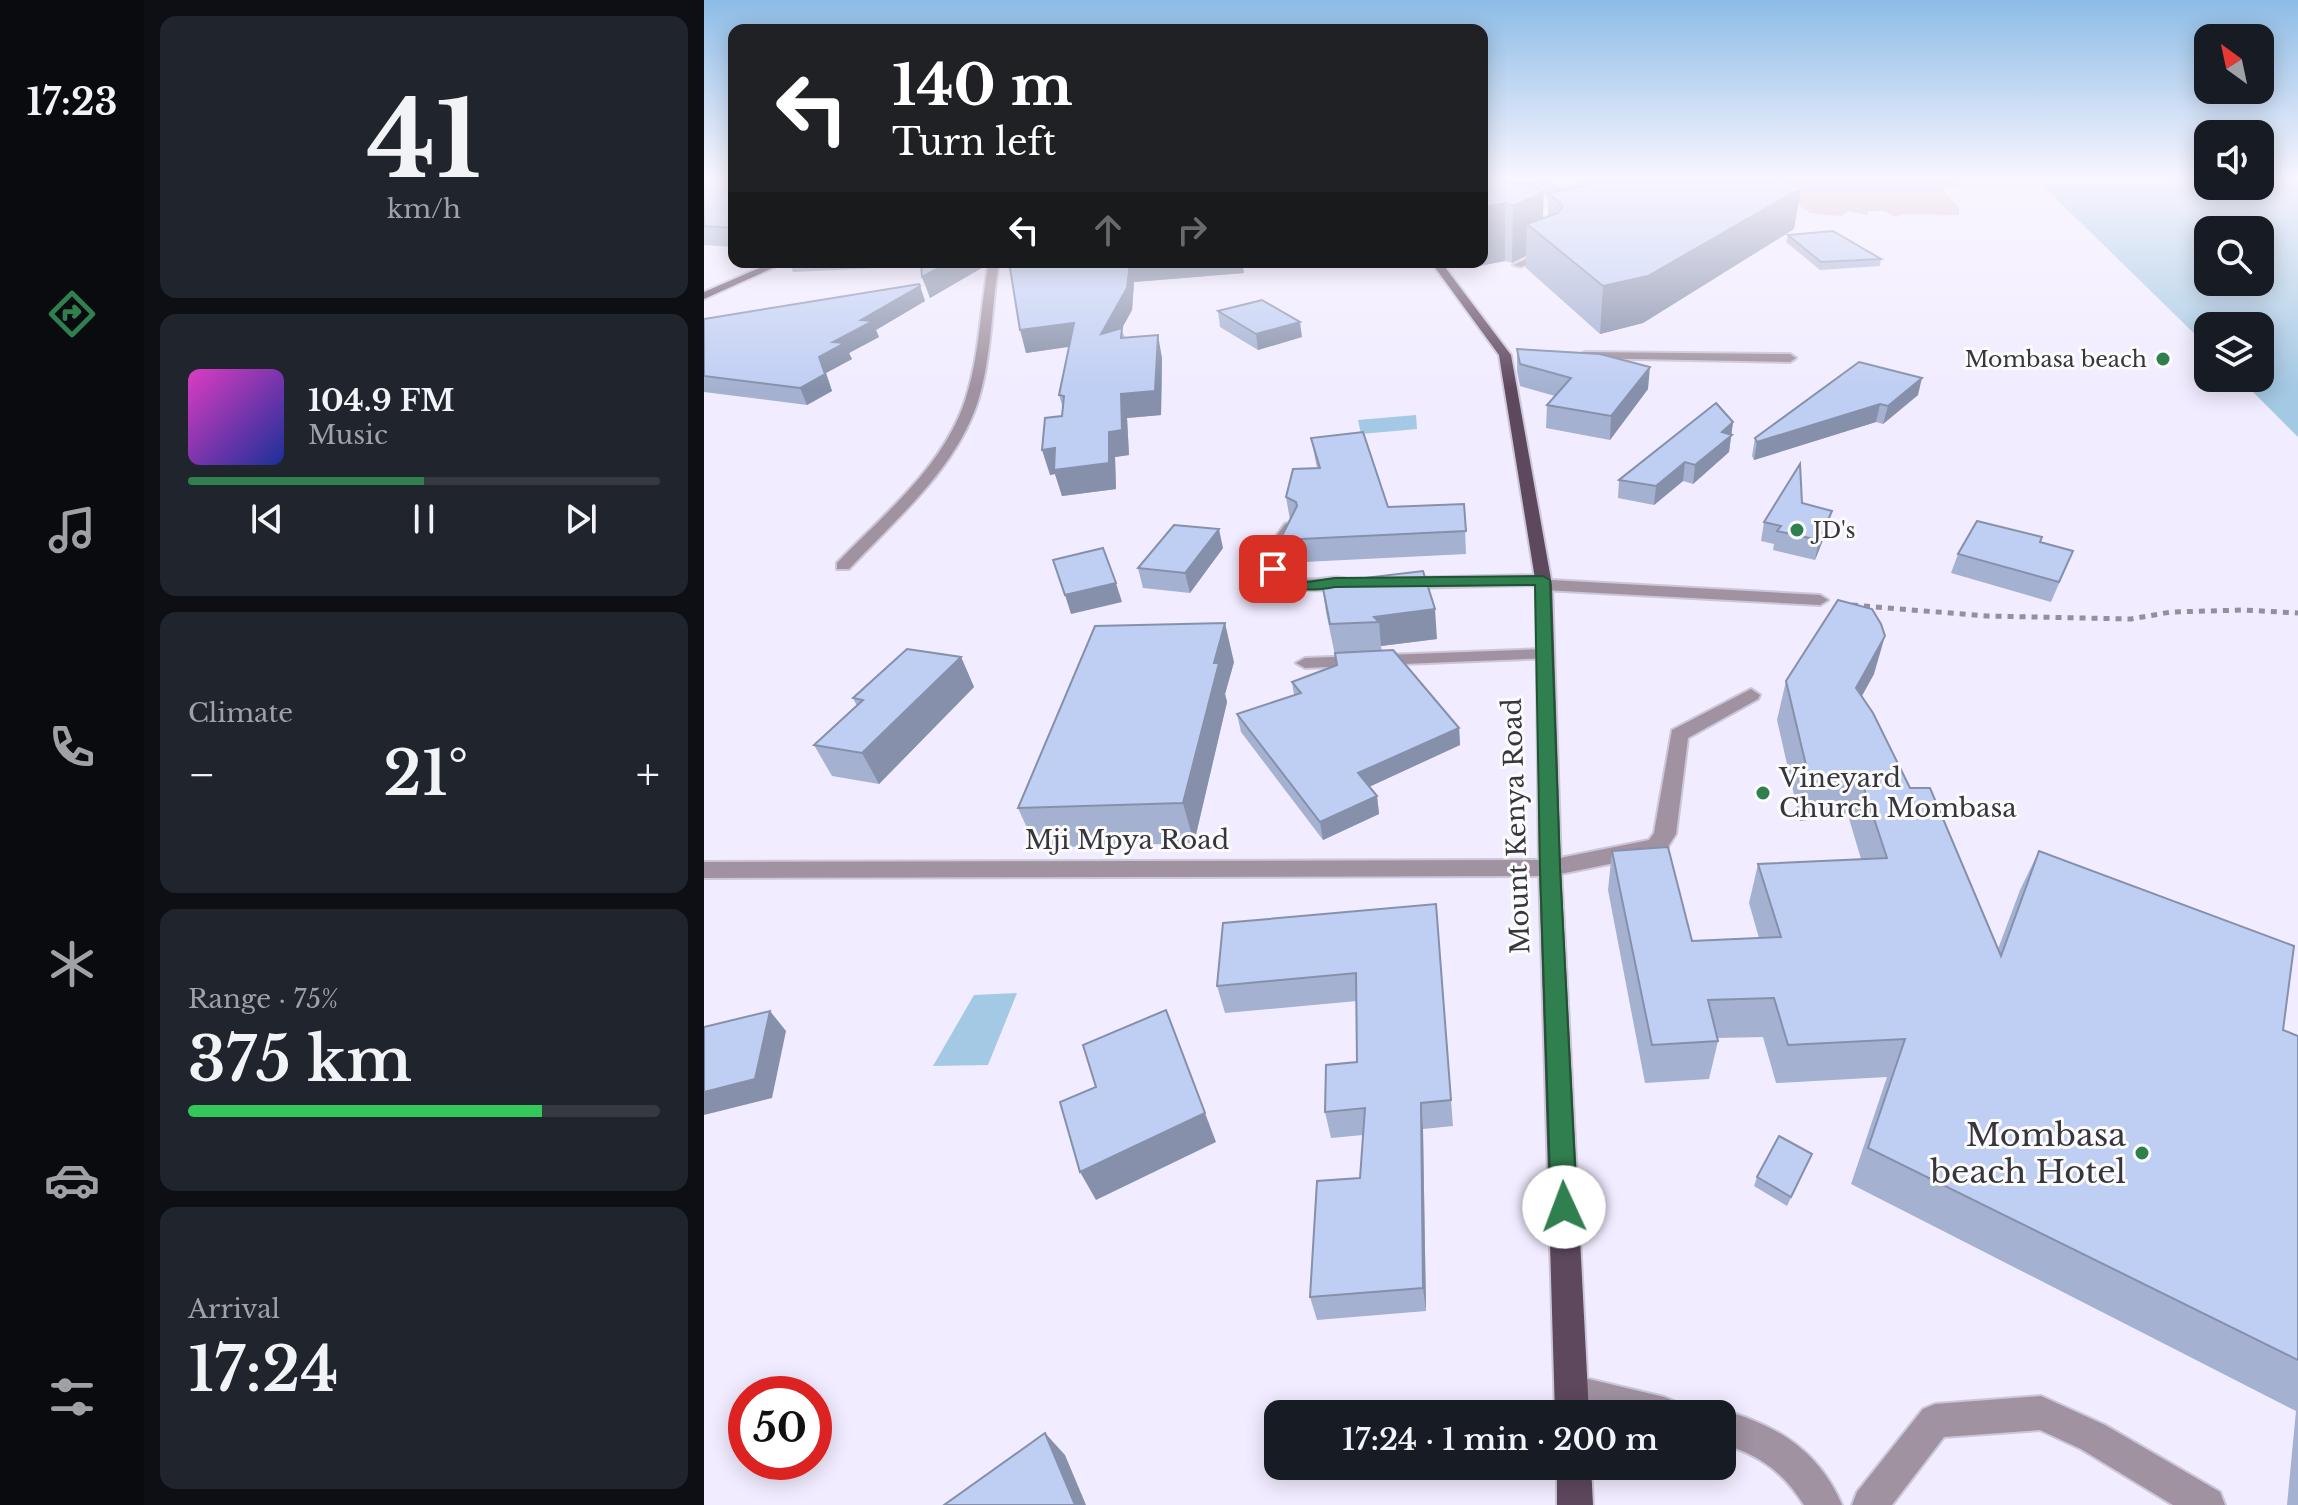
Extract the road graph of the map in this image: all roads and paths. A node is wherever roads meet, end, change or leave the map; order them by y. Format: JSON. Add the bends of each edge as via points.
{"nodes":[{"id":1,"x":1553,"y":248,"type":"edge"},
{"id":2,"x":1518,"y":265,"type":"edge"},
{"id":3,"x":767,"y":268,"type":"edge"},
{"id":4,"x":993,"y":268,"type":"edge"},
{"id":5,"x":1441,"y":268,"type":"edge"},
{"id":6,"x":704,"y":296,"type":"edge"},
{"id":7,"x":1569,"y":356,"type":"edge"},
{"id":8,"x":1790,"y":358,"type":"dead end"},
{"id":9,"x":1290,"y":527,"type":"edge"},
{"id":10,"x":843,"y":566,"type":"dead end"},
{"id":11,"x":1543,"y":583,"type":"junction"},
{"id":12,"x":1360,"y":584,"type":"edge"},
{"id":13,"x":1388,"y":584,"type":"edge"},
{"id":14,"x":1820,"y":600,"type":"joint"},
{"id":15,"x":2298,"y":613,"type":"edge"},
{"id":16,"x":1545,"y":654,"type":"junction"},
{"id":17,"x":1305,"y":663,"type":"dead end"},
{"id":18,"x":1751,"y":695,"type":"dead end"},
{"id":19,"x":1550,"y":868,"type":"junction"},
{"id":20,"x":704,"y":870,"type":"edge"},
{"id":21,"x":1572,"y":1400,"type":"edge"},
{"id":22,"x":1736,"y":1430,"type":"edge"},
{"id":23,"x":1574,"y":1480,"type":"edge"},
{"id":24,"x":1575,"y":1505,"type":"edge"},
{"id":25,"x":1824,"y":1505,"type":"edge"},
{"id":26,"x":1870,"y":1505,"type":"edge"},
{"id":27,"x":2207,"y":1505,"type":"edge"}],
"edges":[{"from":1,"to":2,"type":"street"},
{"from":3,"to":6,"type":"main road"},
{"from":4,"to":10,"type":"street","via":[[972,399],[959,433]]},
{"from":5,"to":11,"type":"main road","name":"Mount Kenya Road","via":[[1513,355]]},
{"from":7,"to":8,"type":"street"},
{"from":9,"to":12,"type":"street","via":[[1270,562],[1286,581],[1308,587]]},
{"from":11,"to":13,"type":"street"},
{"from":11,"to":14,"type":"street"},
{"from":11,"to":16,"type":"main road","name":"Mount Kenya Road"},
{"from":14,"to":15,"type":"path","via":[[1986,616],[2131,619],[2171,612]]},
{"from":16,"to":17,"type":"street"},
{"from":16,"to":19,"type":"main road","name":"Mount Kenya Road"},
{"from":18,"to":19,"type":"street","name":"Mji Mpya Road","via":[[1679,735],[1665,834],[1656,847]]},
{"from":19,"to":20,"type":"street","name":"Mji Mpya Road"},
{"from":19,"to":21,"type":"main road","name":"Mount Kenya Road"},
{"from":22,"to":25,"type":"street","via":[[1758,1436],[1803,1470]]},
{"from":23,"to":24,"type":"main road"},
{"from":26,"to":27,"type":"street","via":[[1935,1421],[2041,1413],[2093,1437]]}]}
